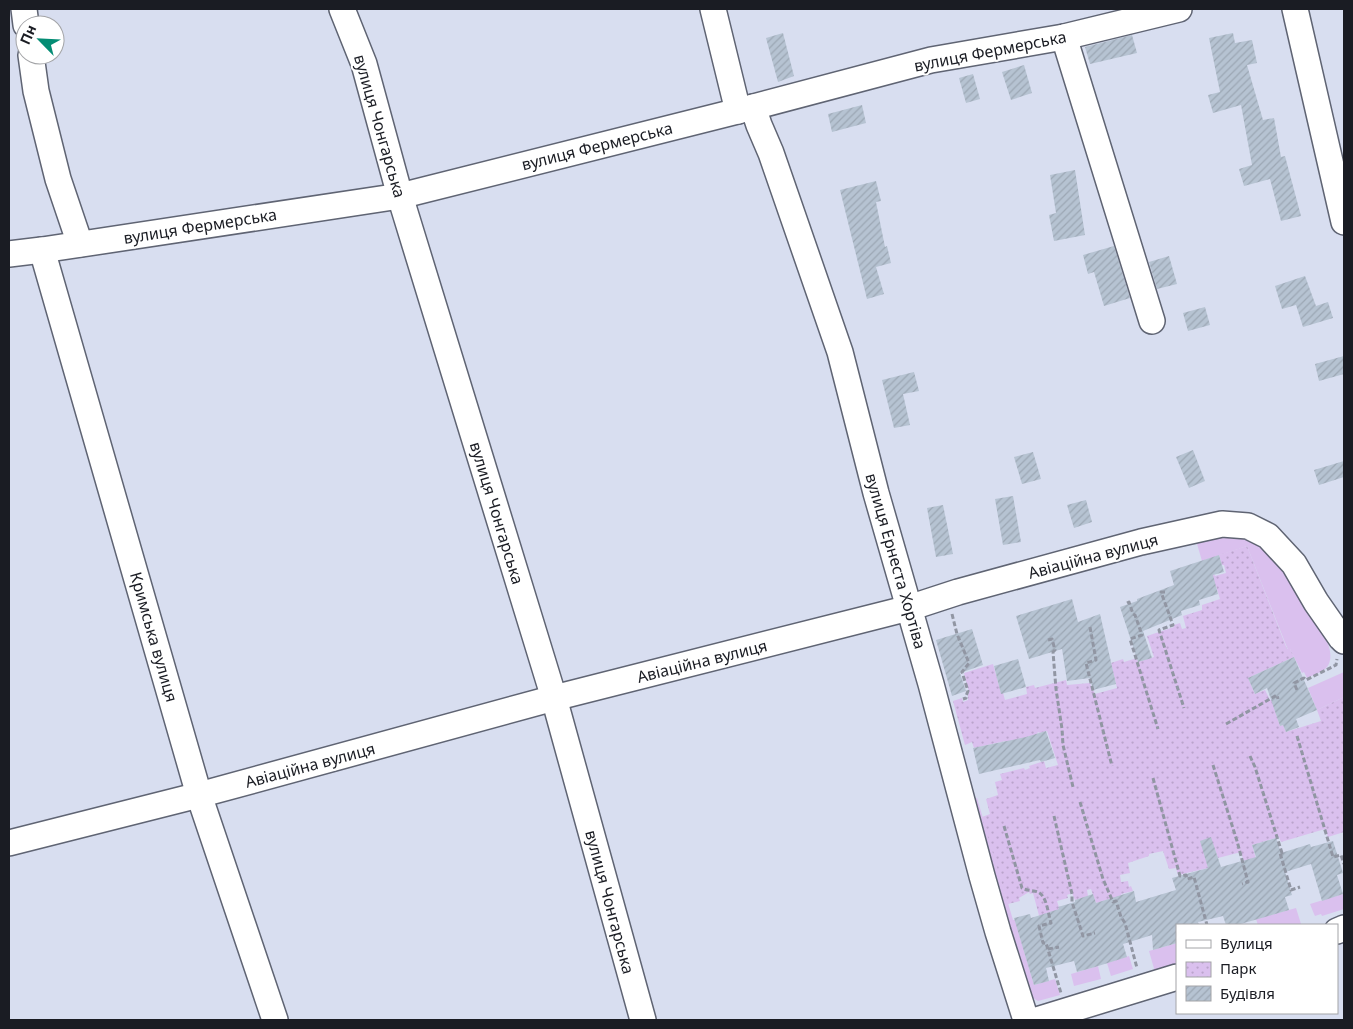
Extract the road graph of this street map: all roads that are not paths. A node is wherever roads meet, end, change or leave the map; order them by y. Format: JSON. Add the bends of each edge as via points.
{"nodes":[{"id":1,"x":342,"y":9,"type":"edge"},
{"id":2,"x":713,"y":9,"type":"edge"},
{"id":3,"x":1179,"y":9,"type":"edge"},
{"id":4,"x":1295,"y":9,"type":"edge"},
{"id":5,"x":1064,"y":37,"type":"junction"},
{"id":6,"x":32,"y":65,"type":"edge"},
{"id":7,"x":745,"y":109,"type":"junction"},
{"id":8,"x":400,"y":196,"type":"junction"},
{"id":9,"x":1344,"y":222,"type":"edge"},
{"id":10,"x":80,"y":244,"type":"junction"},
{"id":11,"x":42,"y":250,"type":"junction"},
{"id":12,"x":9,"y":254,"type":"edge"},
{"id":13,"x":1152,"y":321,"type":"dead end"},
{"id":14,"x":909,"y":608,"type":"junction"},
{"id":15,"x":1342,"y":639,"type":"edge"},
{"id":16,"x":554,"y":698,"type":"junction"},
{"id":17,"x":199,"y":795,"type":"junction"},
{"id":18,"x":9,"y":843,"type":"edge"},
{"id":19,"x":1176,"y":978,"type":"edge"},
{"id":20,"x":275,"y":1020,"type":"edge"},
{"id":21,"x":643,"y":1020,"type":"edge"},
{"id":22,"x":1026,"y":1020,"type":"edge"},
{"id":23,"x":1037,"y":1020,"type":"edge"}],
"edges":[{"from":1,"to":8,"type":"street","name":"вулиця Чонгарська","via":[[364,64]]},
{"from":2,"to":7,"type":"street","name":"вулиця Ернеста Хортіва"},
{"from":3,"to":5,"type":"street","name":"вулиця Фермерська"},
{"from":4,"to":9,"type":"street"},
{"from":5,"to":7,"type":"street","name":"вулиця Фермерська","via":[[931,60]]},
{"from":5,"to":13,"type":"street"},
{"from":6,"to":10,"type":"street","via":[[58,179]]},
{"from":7,"to":8,"type":"street","name":"вулиця Фермерська"},
{"from":7,"to":14,"type":"street","name":"вулиця Ернеста Хортіва","via":[[759,125],[771,153],[840,352]]},
{"from":8,"to":10,"type":"street","name":"вулиця Фермерська"},
{"from":8,"to":16,"type":"street","name":"вулиця Чонгарська"},
{"from":10,"to":11,"type":"street","name":"вулиця Фермерська"},
{"from":11,"to":12,"type":"street","name":"вулиця Фермерська"},
{"from":11,"to":17,"type":"street","name":"Кримська вулиця"},
{"from":14,"to":15,"type":"street","name":"Авіаційна вулиця","via":[[1141,542],[1222,524],[1248,526],[1268,536],[1294,564]]},
{"from":14,"to":16,"type":"street","name":"Авіаційна вулиця"},
{"from":14,"to":22,"type":"street","name":"вулиця Ернеста Хортіва","via":[[998,932]]},
{"from":16,"to":17,"type":"street","name":"Авіаційна вулиця"},
{"from":16,"to":21,"type":"street","name":"вулиця Чонгарська"},
{"from":17,"to":18,"type":"street","name":"Авіаційна вулиця"},
{"from":17,"to":20,"type":"street","name":"Кримська вулиця"},
{"from":19,"to":23,"type":"street"}]}
